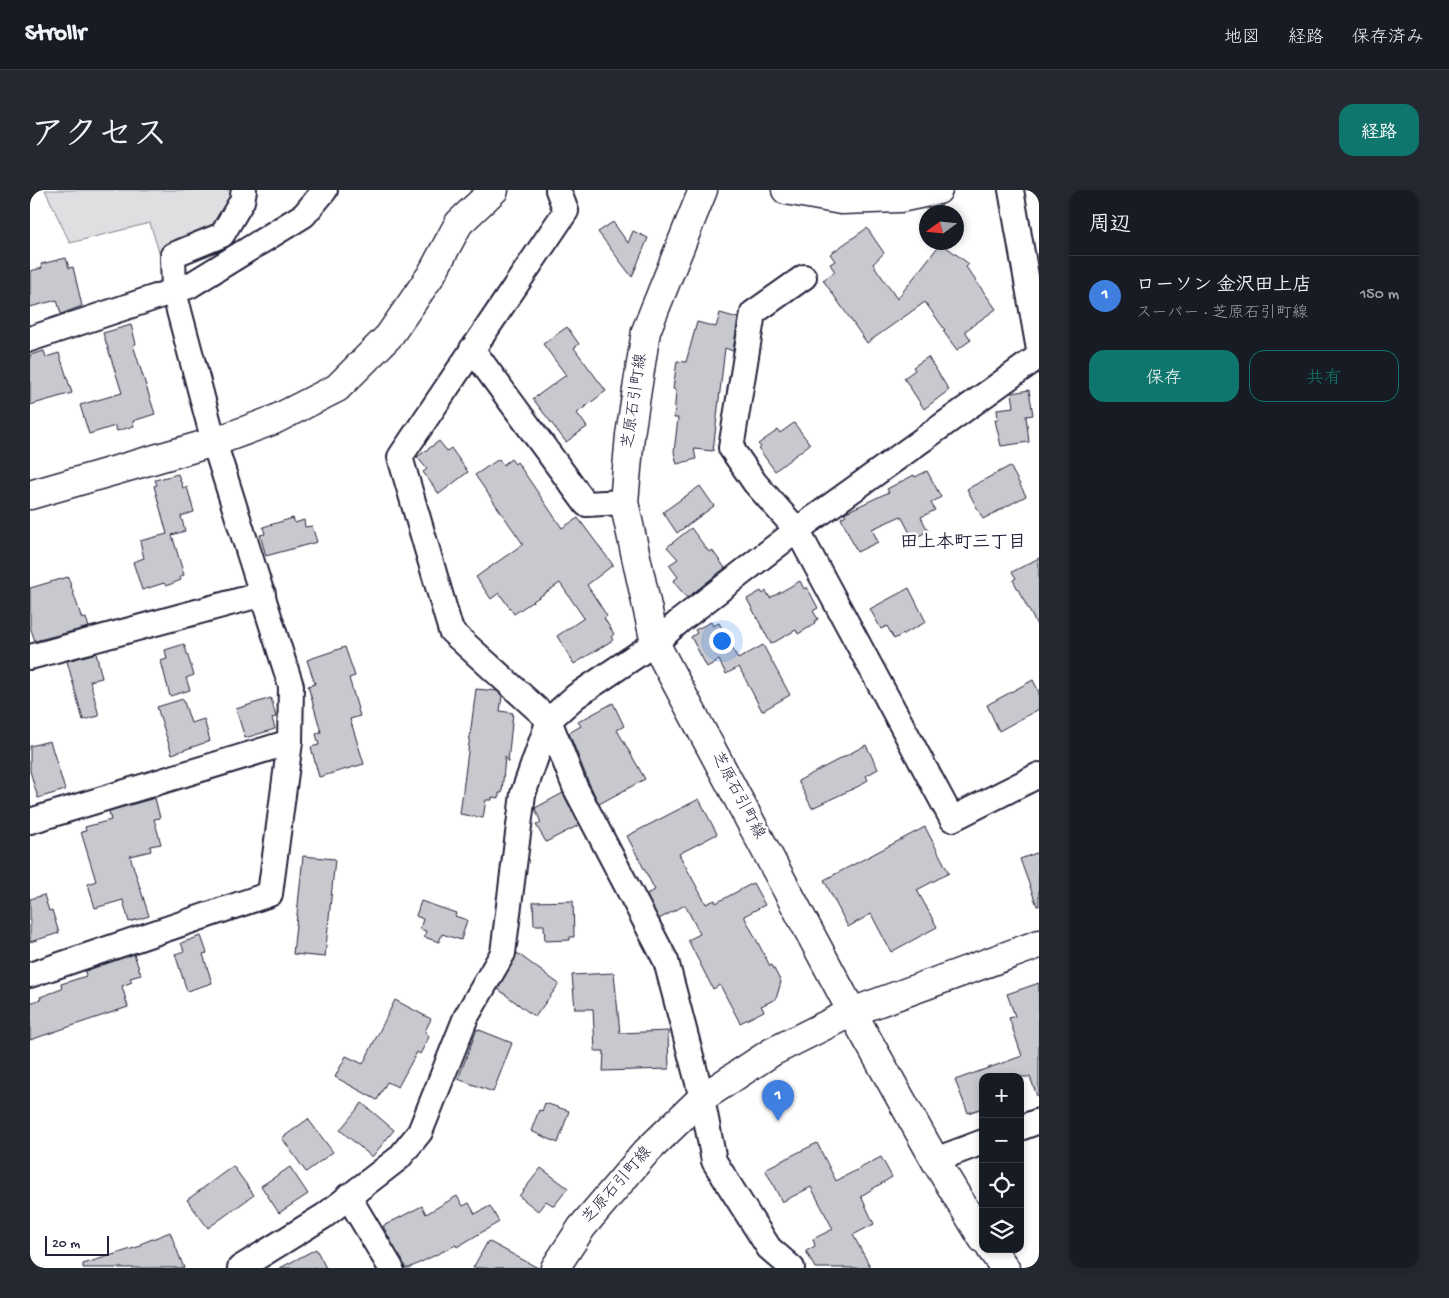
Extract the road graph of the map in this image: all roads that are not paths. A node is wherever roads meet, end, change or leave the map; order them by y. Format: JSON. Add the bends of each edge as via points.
{"nodes":[{"id":1,"x":244,"y":190,"type":"edge"},
{"id":2,"x":325,"y":190,"type":"edge"},
{"id":3,"x":494,"y":190,"type":"edge"},
{"id":4,"x":558,"y":190,"type":"edge"},
{"id":5,"x":703,"y":190,"type":"edge"},
{"id":6,"x":786,"y":190,"type":"edge"},
{"id":7,"x":938,"y":190,"type":"edge"},
{"id":8,"x":1011,"y":190,"type":"edge"},
{"id":9,"x":804,"y":277,"type":"dead end"},
{"id":10,"x":174,"y":292,"type":"junction"},
{"id":11,"x":30,"y":339,"type":"edge"},
{"id":12,"x":472,"y":349,"type":"junction"},
{"id":13,"x":1039,"y":350,"type":"edge"},
{"id":14,"x":1039,"y":356,"type":"edge"},
{"id":15,"x":214,"y":442,"type":"junction"},
{"id":16,"x":30,"y":495,"type":"edge"},
{"id":17,"x":624,"y":502,"type":"junction"},
{"id":18,"x":798,"y":530,"type":"junction"},
{"id":19,"x":263,"y":594,"type":"junction"},
{"id":20,"x":655,"y":643,"type":"junction"},
{"id":21,"x":30,"y":657,"type":"edge"},
{"id":22,"x":549,"y":720,"type":"junction"},
{"id":23,"x":290,"y":742,"type":"junction"},
{"id":24,"x":1039,"y":775,"type":"edge"},
{"id":25,"x":30,"y":821,"type":"edge"},
{"id":26,"x":1039,"y":944,"type":"edge"},
{"id":27,"x":30,"y":975,"type":"edge"},
{"id":28,"x":852,"y":1012,"type":"junction"},
{"id":29,"x":702,"y":1098,"type":"junction"},
{"id":30,"x":1039,"y":1121,"type":"edge"},
{"id":31,"x":1024,"y":1127,"type":"edge"},
{"id":32,"x":979,"y":1144,"type":"edge"},
{"id":33,"x":935,"y":1160,"type":"junction"},
{"id":34,"x":348,"y":1196,"type":"junction"},
{"id":35,"x":979,"y":1232,"type":"edge"},
{"id":36,"x":994,"y":1253,"type":"edge"},
{"id":37,"x":240,"y":1268,"type":"edge"},
{"id":38,"x":391,"y":1268,"type":"edge"},
{"id":39,"x":555,"y":1268,"type":"edge"},
{"id":40,"x":792,"y":1268,"type":"edge"},
{"id":41,"x":1005,"y":1268,"type":"edge"}],
"edges":[{"from":1,"to":10,"type":"street","via":[[242,200],[222,235],[173,255]]},
{"from":2,"to":10,"type":"street","via":[[304,215]]},
{"from":3,"to":15,"type":"main road","via":[[459,223],[431,275],[389,336],[337,388],[274,420]]},
{"from":4,"to":12,"type":"street","via":[[566,211]]},
{"from":5,"to":17,"type":"main road","name":"芝原石引町線","via":[[646,331],[630,435]]},
{"from":6,"to":7,"type":"main road","via":[[841,200],[900,198]]},
{"from":8,"to":13,"type":"street"},
{"from":9,"to":18,"type":"street","via":[[753,313],[731,448],[755,483]]},
{"from":10,"to":11,"type":"street"},
{"from":10,"to":15,"type":"street"},
{"from":12,"to":17,"type":"street","via":[[586,504]]},
{"from":12,"to":22,"type":"street","via":[[400,457],[451,631]]},
{"from":14,"to":18,"type":"street"},
{"from":15,"to":16,"type":"main road"},
{"from":15,"to":19,"type":"street"},
{"from":17,"to":20,"type":"main road","name":"芝原石引町線"},
{"from":18,"to":20,"type":"street"},
{"from":18,"to":24,"type":"street","via":[[952,819]]},
{"from":19,"to":21,"type":"street"},
{"from":19,"to":23,"type":"street","via":[[291,686]]},
{"from":20,"to":22,"type":"street","via":[[576,696]]},
{"from":20,"to":28,"type":"main road","name":"芝原石引町線"},
{"from":22,"to":29,"type":"street","via":[[575,786],[666,961]]},
{"from":22,"to":34,"type":"street","via":[[523,794],[503,953],[466,1017],[420,1132],[399,1158]]},
{"from":23,"to":25,"type":"street"},
{"from":23,"to":27,"type":"street","via":[[270,894]]},
{"from":26,"to":28,"type":"main road"},
{"from":28,"to":29,"type":"main road","name":"芝原石引町線","via":[[772,1052]]},
{"from":28,"to":33,"type":"main road"},
{"from":29,"to":39,"type":"main road","name":"芝原石引町線","via":[[639,1160],[582,1227]]},
{"from":29,"to":40,"type":"street","via":[[714,1161],[769,1248]]},
{"from":30,"to":31,"type":"street"},
{"from":32,"to":33,"type":"street"},
{"from":33,"to":35,"type":"main road"},
{"from":34,"to":37,"type":"street","via":[[324,1216]]},
{"from":34,"to":38,"type":"street"},
{"from":36,"to":41,"type":"main road"}]}
